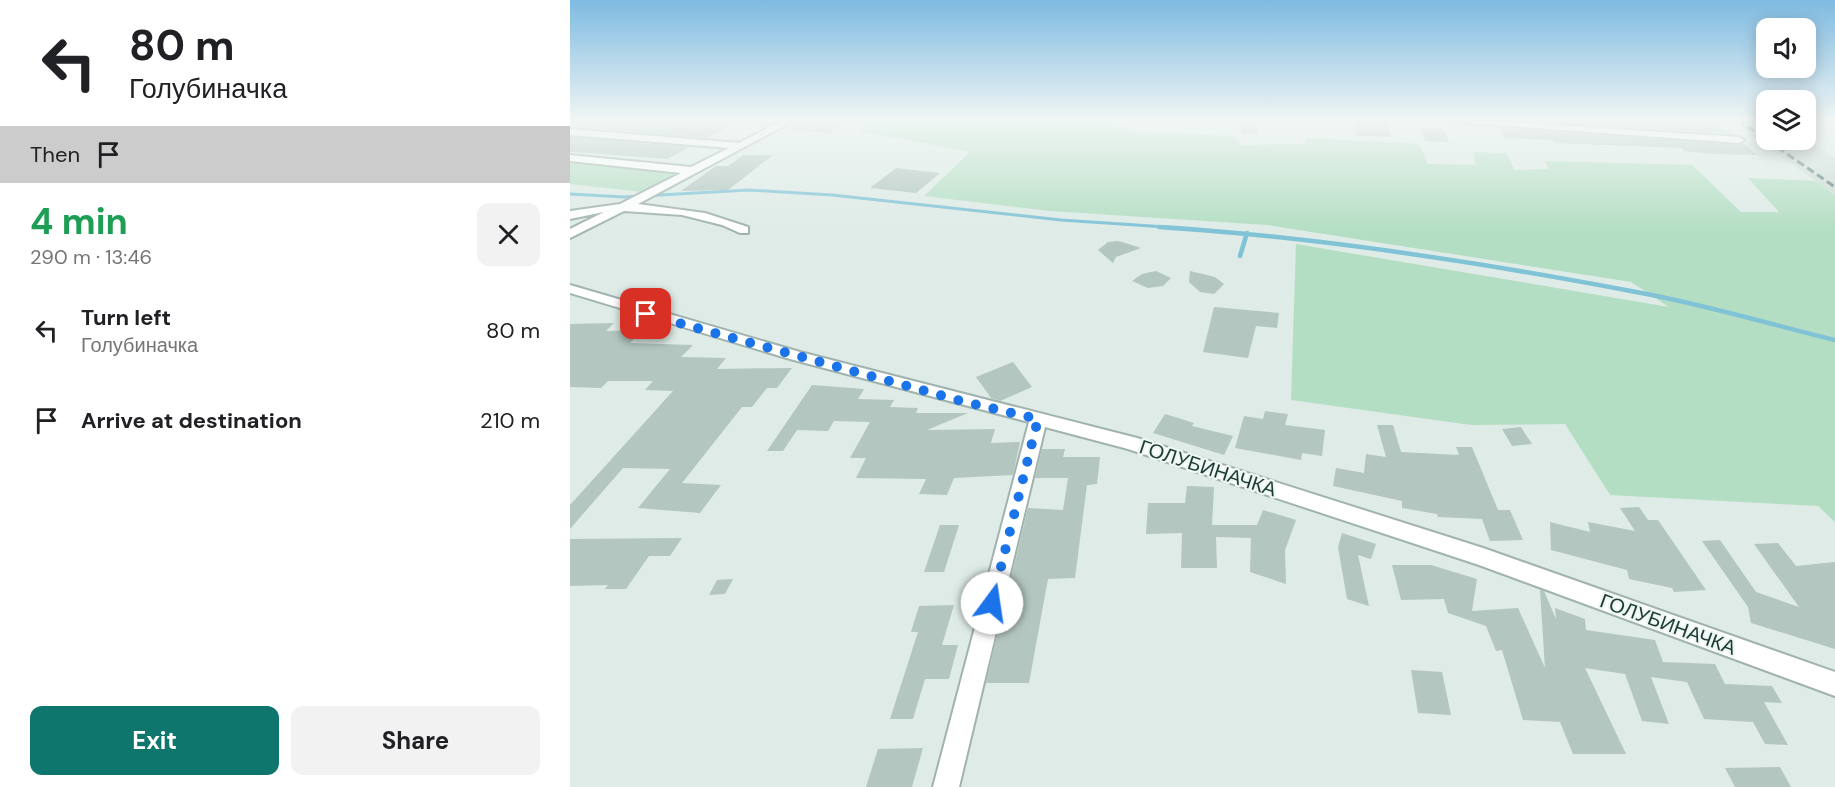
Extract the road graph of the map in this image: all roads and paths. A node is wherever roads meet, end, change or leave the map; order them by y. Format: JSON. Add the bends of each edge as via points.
{"nodes":[{"id":1,"x":723,"y":157,"type":"edge"},
{"id":2,"x":570,"y":158,"type":"edge"},
{"id":3,"x":695,"y":171,"type":"junction"},
{"id":4,"x":630,"y":205,"type":"junction"},
{"id":5,"x":570,"y":215,"type":"edge"},
{"id":6,"x":744,"y":230,"type":"dead end"},
{"id":7,"x":570,"y":234,"type":"edge"},
{"id":8,"x":570,"y":289,"type":"edge"},
{"id":9,"x":1038,"y":419,"type":"junction"},
{"id":10,"x":1835,"y":684,"type":"edge"},
{"id":11,"x":946,"y":787,"type":"edge"}],
"edges":[{"from":1,"to":3,"type":"street"},
{"from":2,"to":3,"type":"street"},
{"from":3,"to":4,"type":"street"},
{"from":4,"to":5,"type":"street","via":[[598,207]]},
{"from":4,"to":6,"type":"street","via":[[728,222]]},
{"from":4,"to":7,"type":"street"},
{"from":8,"to":9,"type":"street","name":"ГОЛУБИНАЧКА","via":[[795,356]]},
{"from":9,"to":10,"type":"street","name":"ГОЛУБИНАЧКА","via":[[1131,443],[1483,557]]},
{"from":9,"to":11,"type":"street"}]}
